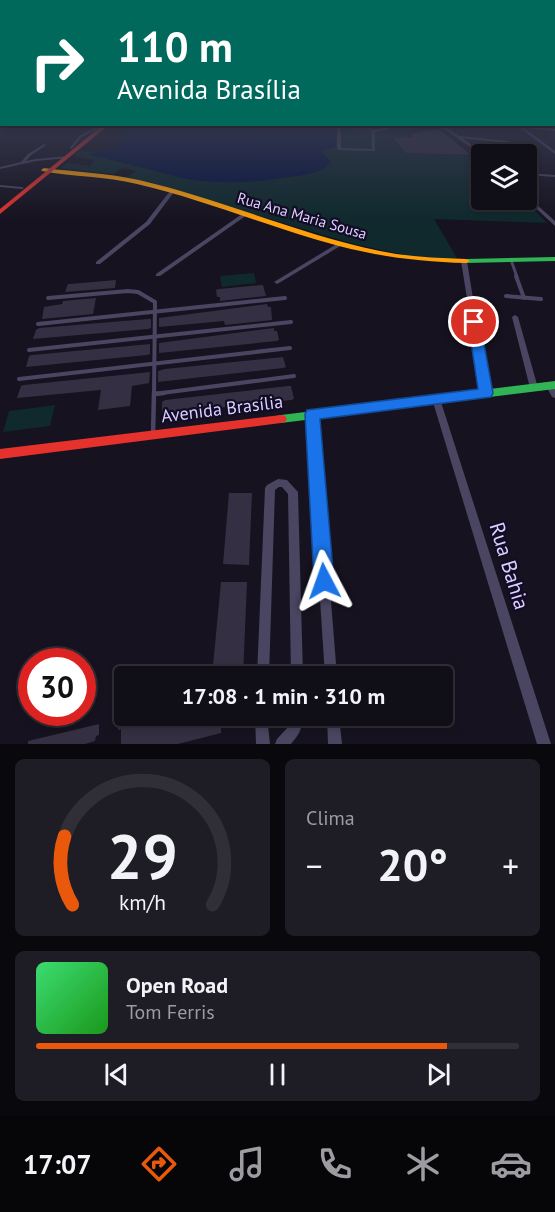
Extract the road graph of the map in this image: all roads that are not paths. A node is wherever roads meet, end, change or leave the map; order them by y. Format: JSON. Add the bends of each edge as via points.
{"nodes":[{"id":1,"x":32,"y":153,"type":"edge"},
{"id":2,"x":66,"y":154,"type":"joint"},
{"id":3,"x":23,"y":162,"type":"junction"},
{"id":4,"x":0,"y":168,"type":"edge"},
{"id":5,"x":48,"y":170,"type":"junction"},
{"id":6,"x":537,"y":175,"type":"edge"},
{"id":7,"x":555,"y":176,"type":"edge"},
{"id":8,"x":0,"y":186,"type":"edge"},
{"id":9,"x":22,"y":188,"type":"junction"},
{"id":10,"x":172,"y":192,"type":"junction"},
{"id":11,"x":0,"y":206,"type":"edge"},
{"id":12,"x":537,"y":207,"type":"edge"},
{"id":13,"x":0,"y":212,"type":"edge"},
{"id":14,"x":244,"y":215,"type":"junction"},
{"id":15,"x":555,"y":224,"type":"edge"},
{"id":16,"x":339,"y":244,"type":"junction"},
{"id":17,"x":511,"y":259,"type":"junction"},
{"id":18,"x":555,"y":259,"type":"edge"},
{"id":19,"x":464,"y":261,"type":"junction"},
{"id":20,"x":98,"y":263,"type":"dead end"},
{"id":21,"x":158,"y":275,"type":"dead end"},
{"id":22,"x":277,"y":282,"type":"dead end"},
{"id":23,"x":506,"y":296,"type":"dead end"},
{"id":24,"x":48,"y":298,"type":"dead end"},
{"id":25,"x":285,"y":298,"type":"dead end"},
{"id":26,"x":524,"y":298,"type":"junction"},
{"id":27,"x":541,"y":300,"type":"dead end"},
{"id":28,"x":472,"y":311,"type":"dead end"},
{"id":29,"x":157,"y":312,"type":"junction"},
{"id":30,"x":515,"y":317,"type":"dead end"},
{"id":31,"x":291,"y":322,"type":"dead end"},
{"id":32,"x":474,"y":322,"type":"dead end"},
{"id":33,"x":38,"y":324,"type":"dead end"},
{"id":34,"x":156,"y":336,"type":"junction"},
{"id":35,"x":290,"y":348,"type":"dead end"},
{"id":36,"x":29,"y":350,"type":"dead end"},
{"id":37,"x":155,"y":363,"type":"junction"},
{"id":38,"x":294,"y":376,"type":"dead end"},
{"id":39,"x":19,"y":378,"type":"dead end"},
{"id":40,"x":534,"y":388,"type":"junction"},
{"id":41,"x":553,"y":389,"type":"edge"},
{"id":42,"x":486,"y":393,"type":"junction"},
{"id":43,"x":154,"y":394,"type":"junction"},
{"id":44,"x":436,"y":399,"type":"junction"},
{"id":45,"x":312,"y":414,"type":"junction"},
{"id":46,"x":153,"y":435,"type":"junction"},
{"id":47,"x":0,"y":454,"type":"edge"},
{"id":48,"x":263,"y":666,"type":"edge"},
{"id":49,"x":297,"y":666,"type":"edge"},
{"id":50,"x":330,"y":666,"type":"edge"},
{"id":51,"x":262,"y":726,"type":"edge"},
{"id":52,"x":295,"y":726,"type":"edge"},
{"id":53,"x":334,"y":726,"type":"edge"},
{"id":54,"x":263,"y":744,"type":"edge"},
{"id":55,"x":282,"y":744,"type":"edge"},
{"id":56,"x":335,"y":744,"type":"edge"},
{"id":57,"x":544,"y":744,"type":"edge"}],
"edges":[{"from":1,"to":3,"type":"street"},
{"from":2,"to":3,"type":"street"},
{"from":2,"to":5,"type":"street"},
{"from":3,"to":4,"type":"street"},
{"from":5,"to":9,"type":"street"},
{"from":5,"to":10,"type":"street","name":"Rua Ana Maria Sousa","via":[[126,179]]},
{"from":5,"to":13,"type":"street"},
{"from":6,"to":7,"type":"lane"},
{"from":8,"to":9,"type":"street"},
{"from":9,"to":11,"type":"street"},
{"from":10,"to":14,"type":"street","name":"Rua Ana Maria Sousa"},
{"from":10,"to":20,"type":"street","via":[[148,223]]},
{"from":12,"to":15,"type":"street"},
{"from":14,"to":16,"type":"street","name":"Rua Ana Maria Sousa"},
{"from":14,"to":21,"type":"street"},
{"from":16,"to":19,"type":"street","name":"Rua Ana Maria Sousa","via":[[415,261]]},
{"from":16,"to":22,"type":"street"},
{"from":17,"to":18,"type":"street","name":"Rua Ana Maria Sousa"},
{"from":17,"to":19,"type":"street","name":"Rua Ana Maria Sousa"},
{"from":17,"to":26,"type":"lane"},
{"from":19,"to":28,"type":"street"},
{"from":23,"to":26,"type":"lane"},
{"from":24,"to":29,"type":"lane","via":[[134,291],[155,302]]},
{"from":25,"to":29,"type":"lane"},
{"from":26,"to":27,"type":"lane"},
{"from":29,"to":33,"type":"lane"},
{"from":29,"to":34,"type":"lane"},
{"from":30,"to":40,"type":"street"},
{"from":31,"to":34,"type":"lane"},
{"from":32,"to":42,"type":"street"},
{"from":34,"to":36,"type":"lane"},
{"from":34,"to":37,"type":"lane"},
{"from":35,"to":37,"type":"lane"},
{"from":37,"to":39,"type":"lane"},
{"from":37,"to":43,"type":"lane"},
{"from":38,"to":43,"type":"lane"},
{"from":40,"to":41,"type":"street","name":"Avenida Brasília"},
{"from":40,"to":42,"type":"street","name":"Avenida Brasília"},
{"from":42,"to":44,"type":"street","name":"Avenida Brasília"},
{"from":43,"to":46,"type":"lane"},
{"from":44,"to":45,"type":"street","name":"Avenida Brasília"},
{"from":44,"to":57,"type":"street","name":"Rua Bahia"},
{"from":45,"to":46,"type":"street","name":"Avenida Brasília"},
{"from":45,"to":50,"type":"street"},
{"from":46,"to":47,"type":"street","name":"Avenida Brasília"},
{"from":48,"to":49,"type":"street","via":[[270,488],[285,483],[293,492]]},
{"from":51,"to":54,"type":"street"},
{"from":52,"to":55,"type":"street"},
{"from":53,"to":56,"type":"street"}]}
